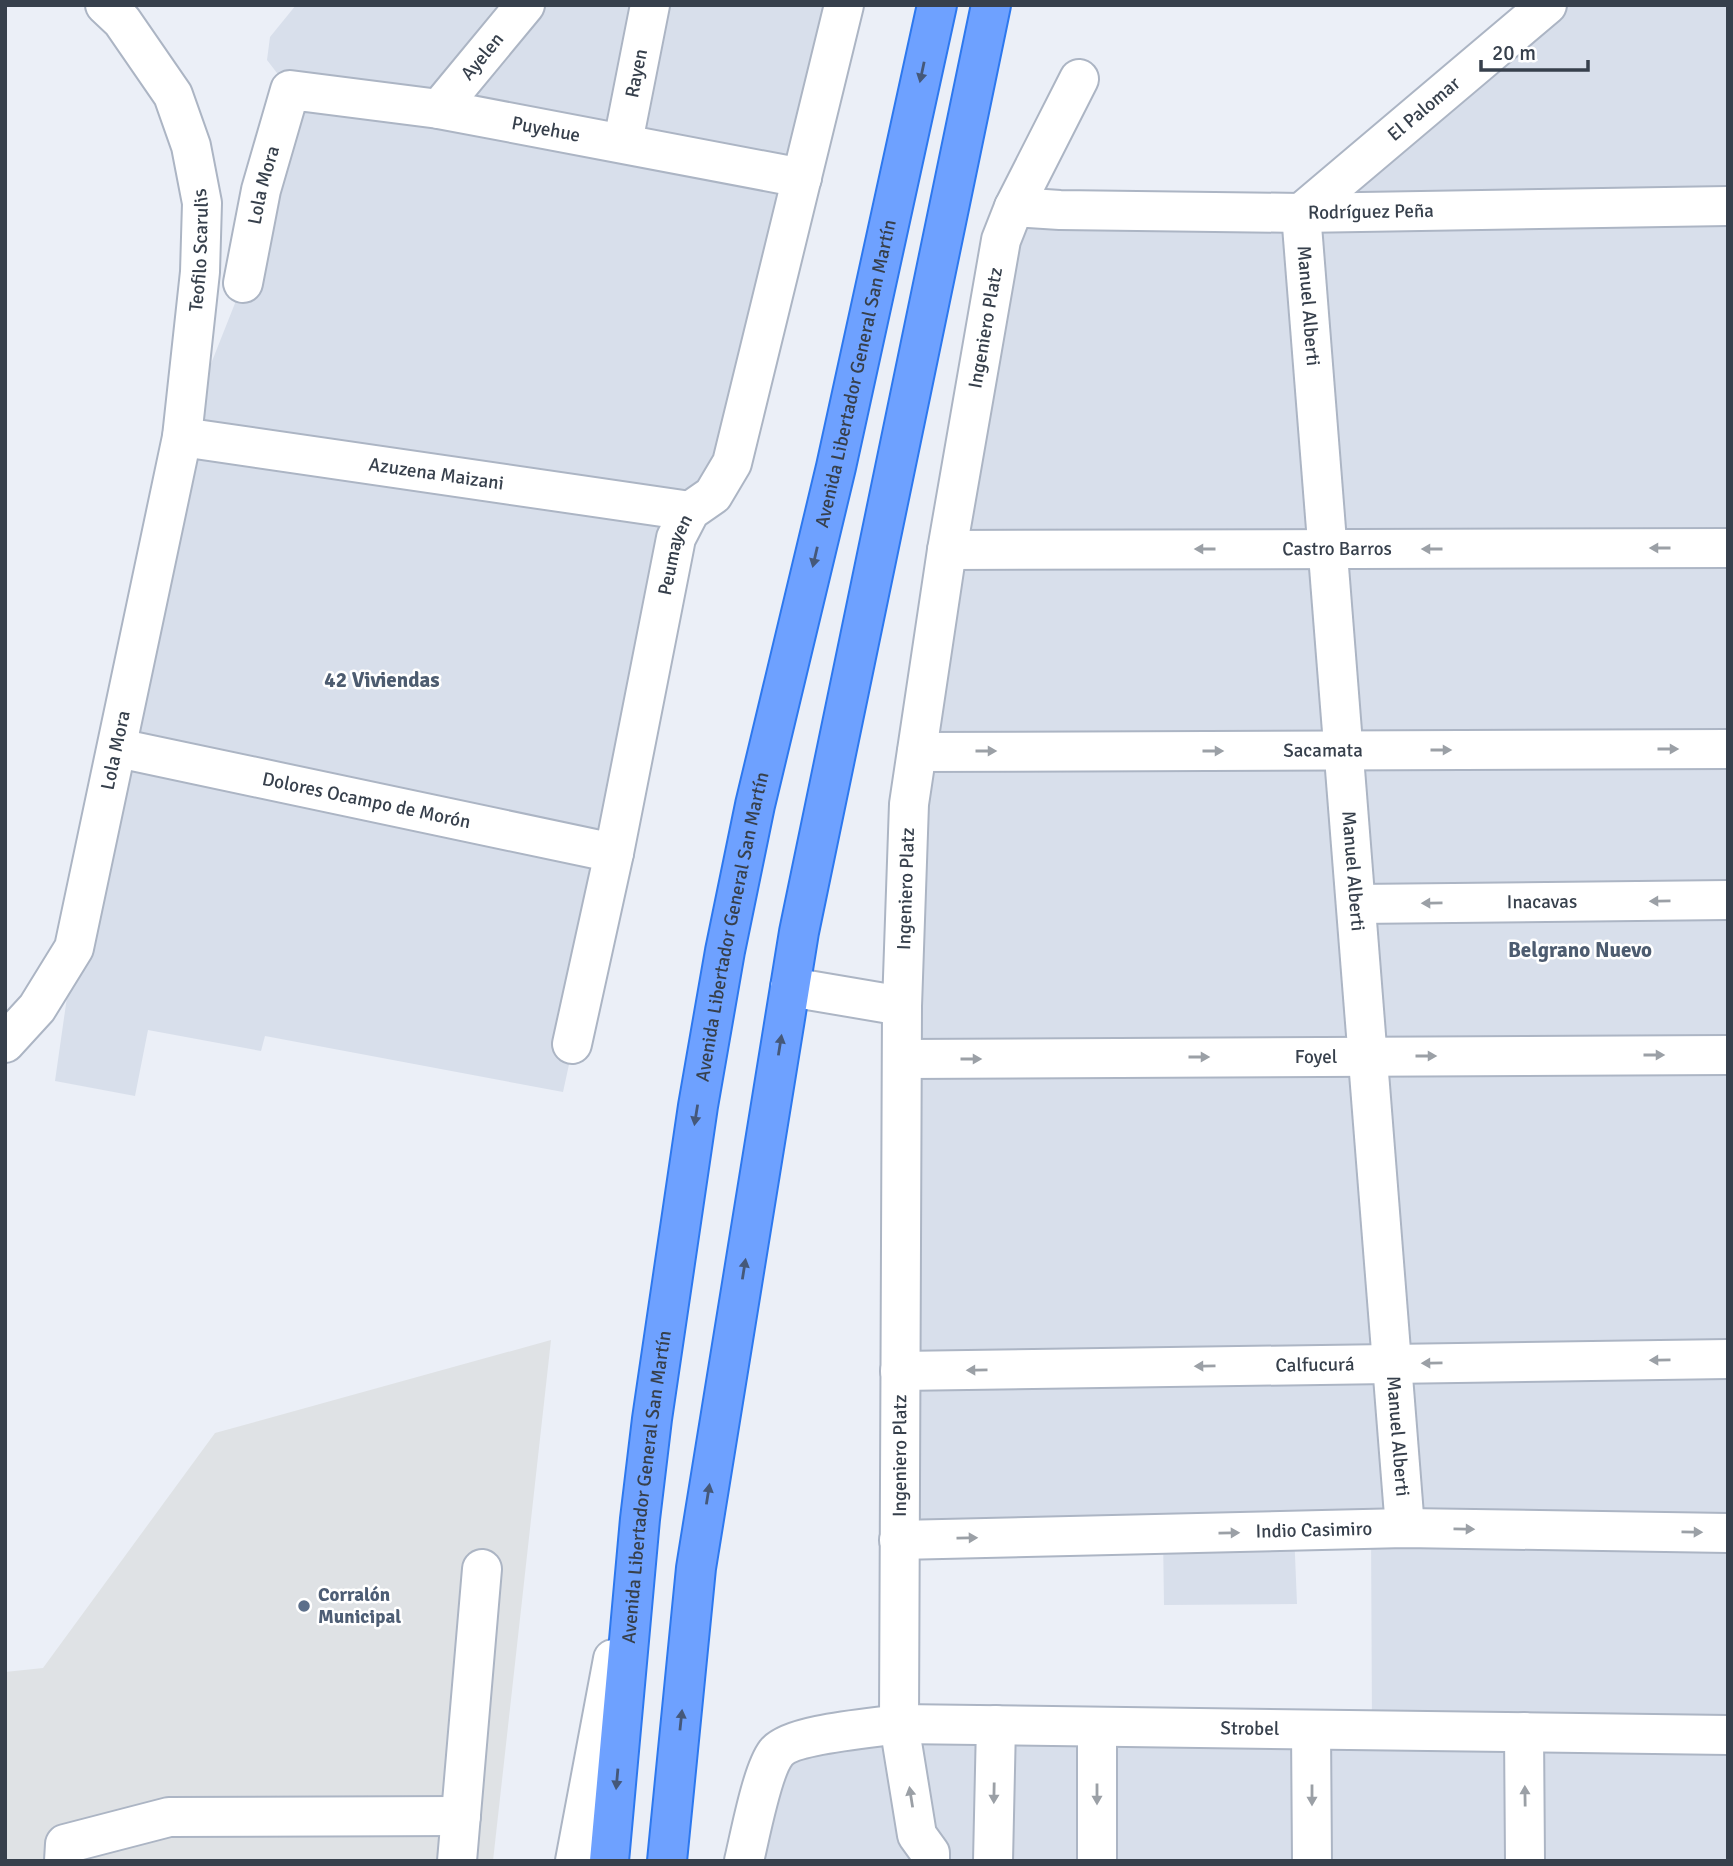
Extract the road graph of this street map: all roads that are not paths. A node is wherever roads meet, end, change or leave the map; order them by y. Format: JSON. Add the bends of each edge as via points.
{"nodes":[{"id":1,"x":105,"y":5,"type":"edge"},
{"id":2,"x":525,"y":5,"type":"edge"},
{"id":3,"x":650,"y":5,"type":"edge"},
{"id":4,"x":844,"y":5,"type":"edge"},
{"id":5,"x":937,"y":5,"type":"edge"},
{"id":6,"x":991,"y":5,"type":"edge"},
{"id":7,"x":1548,"y":5,"type":"edge"},
{"id":8,"x":1079,"y":79,"type":"dead end"},
{"id":9,"x":290,"y":90,"type":"joint"},
{"id":10,"x":439,"y":109,"type":"junction"},
{"id":11,"x":623,"y":142,"type":"junction"},
{"id":12,"x":802,"y":177,"type":"junction"},
{"id":13,"x":1728,"y":206,"type":"edge"},
{"id":14,"x":1014,"y":207,"type":"junction"},
{"id":15,"x":1301,"y":213,"type":"junction"},
{"id":16,"x":243,"y":283,"type":"dead end"},
{"id":17,"x":182,"y":437,"type":"junction"},
{"id":18,"x":690,"y":511,"type":"junction"},
{"id":19,"x":1728,"y":548,"type":"edge"},
{"id":20,"x":1328,"y":549,"type":"junction"},
{"id":21,"x":947,"y":550,"type":"junction"},
{"id":22,"x":118,"y":748,"type":"junction"},
{"id":23,"x":1728,"y":749,"type":"edge"},
{"id":24,"x":1344,"y":750,"type":"junction"},
{"id":25,"x":917,"y":752,"type":"junction"},
{"id":26,"x":614,"y":853,"type":"junction"},
{"id":27,"x":1728,"y":900,"type":"edge"},
{"id":28,"x":1356,"y":904,"type":"junction"},
{"id":29,"x":790,"y":986,"type":"junction"},
{"id":30,"x":902,"y":1006,"type":"junction"},
{"id":31,"x":5,"y":1042,"type":"edge"},
{"id":32,"x":572,"y":1044,"type":"dead end"},
{"id":33,"x":1728,"y":1055,"type":"edge"},
{"id":34,"x":1368,"y":1056,"type":"junction"},
{"id":35,"x":903,"y":1059,"type":"junction"},
{"id":36,"x":1728,"y":1359,"type":"edge"},
{"id":37,"x":1392,"y":1363,"type":"junction"},
{"id":38,"x":900,"y":1371,"type":"junction"},
{"id":39,"x":640,"y":1519,"type":"junction"},
{"id":40,"x":1405,"y":1528,"type":"junction"},
{"id":41,"x":1728,"y":1532,"type":"edge"},
{"id":42,"x":899,"y":1540,"type":"junction"},
{"id":43,"x":482,"y":1569,"type":"dead end"},
{"id":44,"x":900,"y":1724,"type":"junction"},
{"id":45,"x":996,"y":1725,"type":"junction"},
{"id":46,"x":1097,"y":1727,"type":"junction"},
{"id":47,"x":1311,"y":1730,"type":"junction"},
{"id":48,"x":1524,"y":1732,"type":"junction"},
{"id":49,"x":1728,"y":1735,"type":"edge"},
{"id":50,"x":461,"y":1816,"type":"junction"},
{"id":51,"x":64,"y":1861,"type":"edge"},
{"id":52,"x":457,"y":1861,"type":"edge"},
{"id":53,"x":575,"y":1861,"type":"edge"},
{"id":54,"x":609,"y":1861,"type":"edge"},
{"id":55,"x":667,"y":1861,"type":"edge"},
{"id":56,"x":744,"y":1861,"type":"edge"},
{"id":57,"x":930,"y":1861,"type":"edge"},
{"id":58,"x":993,"y":1861,"type":"edge"},
{"id":59,"x":1097,"y":1861,"type":"edge"},
{"id":60,"x":1312,"y":1861,"type":"edge"},
{"id":61,"x":1525,"y":1861,"type":"edge"}],
"edges":[{"from":1,"to":17,"type":"street","name":"Teofilo Scarulis","via":[[122,20],[173,94],[191,146],[202,204],[201,272]]},
{"from":2,"to":10,"type":"street","name":"Ayelen"},
{"from":3,"to":11,"type":"street","name":"Rayen"},
{"from":4,"to":12,"type":"street","name":"Peumayen"},
{"from":5,"to":39,"type":"highway","name":"Avenida Libertador General San Martín","one_way":true,"via":[[725,951],[698,1106]]},
{"from":6,"to":29,"type":"highway"},
{"from":7,"to":15,"type":"street","name":"El Palomar"},
{"from":8,"to":14,"type":"street","name":"Ingeniero Platz"},
{"from":9,"to":10,"type":"street","name":"Puyehue"},
{"from":9,"to":16,"type":"street","name":"Lola Mora","via":[[261,190]]},
{"from":10,"to":11,"type":"street","name":"Puyehue"},
{"from":11,"to":12,"type":"street","name":"Puyehue"},
{"from":12,"to":18,"type":"street","name":"Peumayen","via":[[732,463],[713,495]]},
{"from":13,"to":15,"type":"street","name":"Rodríguez Peña"},
{"from":14,"to":15,"type":"street","name":"Rodríguez Peña"},
{"from":14,"to":21,"type":"street","name":"Ingeniero Platz","via":[[1001,240]]},
{"from":15,"to":20,"type":"street","name":"Manuel Alberti"},
{"from":17,"to":18,"type":"street","name":"Azuzena Maizani"},
{"from":17,"to":22,"type":"street","name":"Lola Mora"},
{"from":18,"to":26,"type":"street","name":"Peumayen","via":[[676,538]]},
{"from":19,"to":20,"type":"street","name":"Castro Barros","one_way":true},
{"from":20,"to":21,"type":"street","name":"Castro Barros","one_way":true},
{"from":20,"to":24,"type":"street","name":"Manuel Alberti"},
{"from":21,"to":25,"type":"street","name":"Ingeniero Platz"},
{"from":22,"to":26,"type":"street","name":"Dolores Ocampo de Morón"},
{"from":22,"to":31,"type":"street","name":"Lola Mora","via":[[74,948],[37,1008]]},
{"from":24,"to":23,"type":"street","name":"Sacamata","one_way":true},
{"from":25,"to":24,"type":"street","name":"Sacamata","one_way":true},
{"from":24,"to":28,"type":"street","name":"Manuel Alberti"},
{"from":25,"to":30,"type":"street","name":"Ingeniero Platz","via":[[909,804]]},
{"from":26,"to":32,"type":"street","name":"Peumayen"},
{"from":27,"to":28,"type":"street","name":"Inacavas","one_way":true},
{"from":28,"to":34,"type":"street","name":"Manuel Alberti"},
{"from":29,"to":30,"type":"street"},
{"from":55,"to":29,"type":"highway","one_way":true,"via":[[696,1568]]},
{"from":30,"to":35,"type":"street","name":"Ingeniero Platz"},
{"from":34,"to":33,"type":"street","name":"Foyel","one_way":true},
{"from":35,"to":34,"type":"street","name":"Foyel","one_way":true},
{"from":34,"to":37,"type":"street","name":"Manuel Alberti"},
{"from":35,"to":38,"type":"street","name":"Ingeniero Platz"},
{"from":36,"to":37,"type":"street","name":"Calfucurá","one_way":true},
{"from":37,"to":38,"type":"street","name":"Calfucurá","one_way":true},
{"from":37,"to":40,"type":"street","name":"Manuel Alberti"},
{"from":38,"to":42,"type":"street","name":"Ingeniero Platz"},
{"from":39,"to":53,"type":"street"},
{"from":39,"to":54,"type":"highway","name":"Avenida Libertador General San Martín","one_way":true},
{"from":40,"to":41,"type":"street","name":"Indio Casimiro","one_way":true},
{"from":42,"to":40,"type":"street","name":"Indio Casimiro","one_way":true},
{"from":42,"to":44,"type":"street","name":"Ingeniero Platz"},
{"from":43,"to":50,"type":"street"},
{"from":44,"to":45,"type":"street","name":"Strobel"},
{"from":44,"to":56,"type":"street","name":"Strobel","via":[[822,1735],[789,1743],[776,1752]]},
{"from":57,"to":44,"type":"street","name":"Ingeniero Platz","one_way":true,"via":[[930,1853],[917,1835]]},
{"from":45,"to":46,"type":"street","name":"Strobel"},
{"from":45,"to":58,"type":"street","one_way":true},
{"from":46,"to":47,"type":"street","name":"Strobel"},
{"from":46,"to":59,"type":"street","one_way":true},
{"from":47,"to":48,"type":"street","name":"Strobel"},
{"from":47,"to":60,"type":"street","one_way":true},
{"from":48,"to":49,"type":"street","name":"Strobel"},
{"from":61,"to":48,"type":"street","one_way":true},
{"from":50,"to":51,"type":"street","via":[[169,1817],[65,1844]]},
{"from":50,"to":52,"type":"street"}]}
